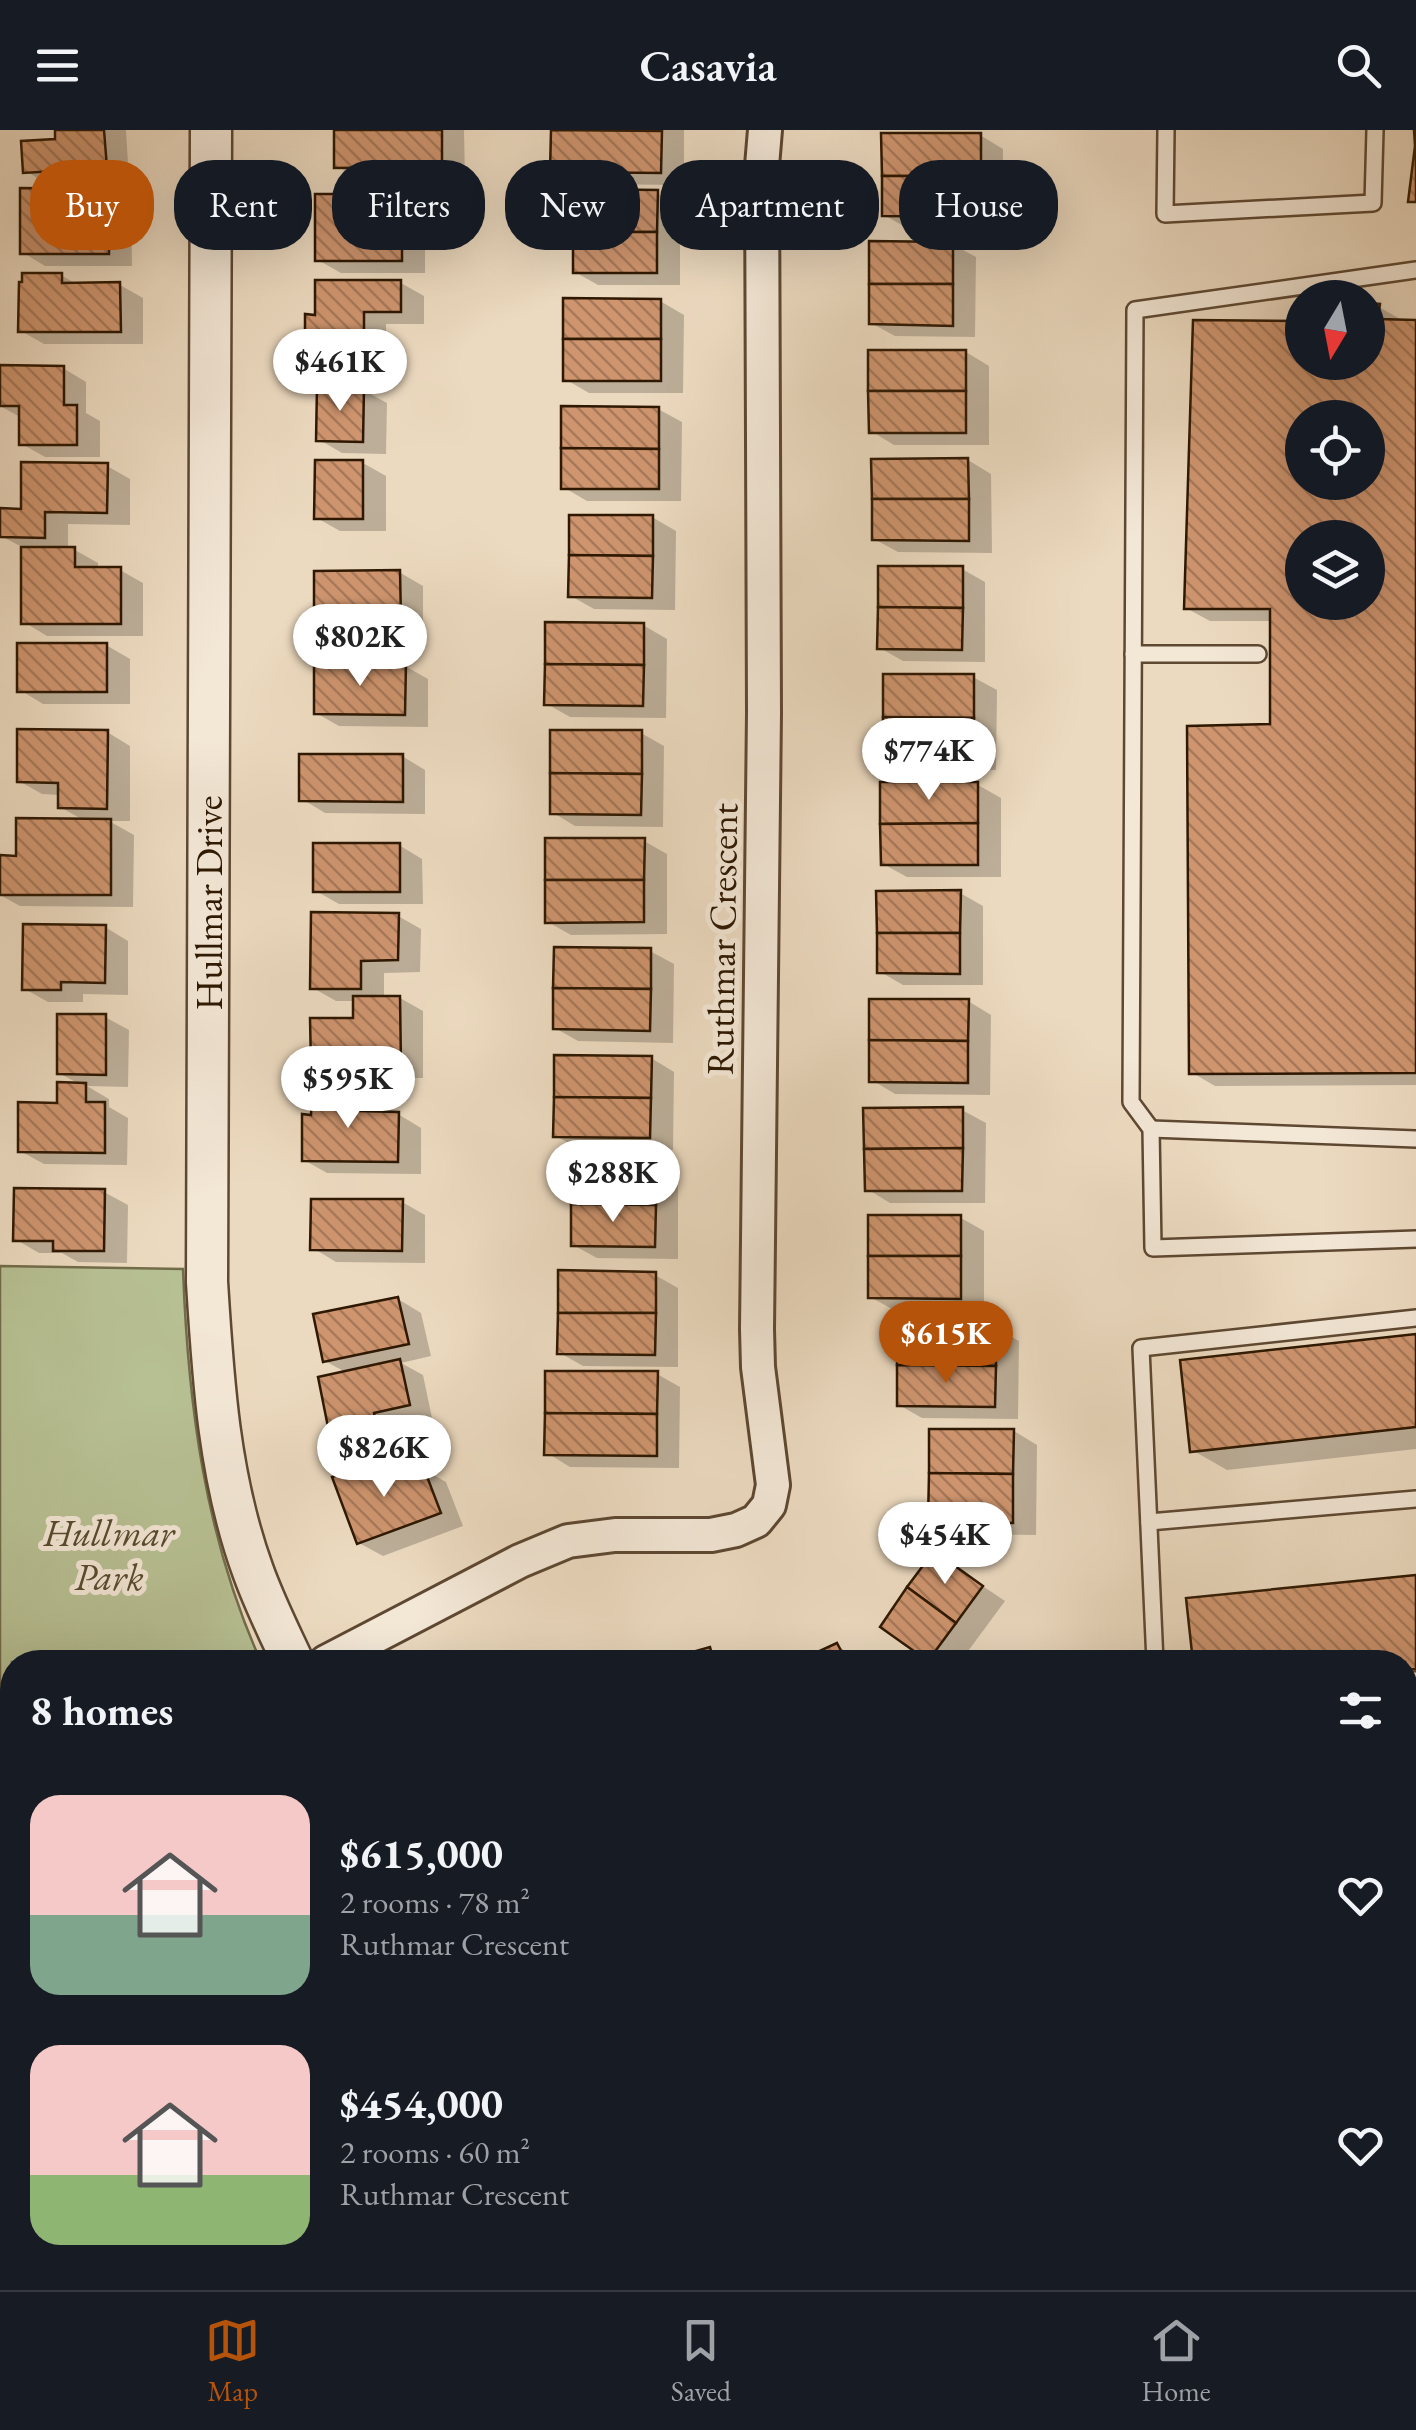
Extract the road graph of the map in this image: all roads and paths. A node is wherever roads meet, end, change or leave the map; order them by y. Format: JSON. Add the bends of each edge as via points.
{"nodes":[{"id":1,"x":212,"y":130,"type":"edge"},
{"id":2,"x":765,"y":130,"type":"edge"},
{"id":3,"x":1166,"y":130,"type":"edge"},
{"id":4,"x":1375,"y":130,"type":"edge"},
{"id":5,"x":1416,"y":270,"type":"edge"},
{"id":6,"x":1133,"y":654,"type":"junction"},
{"id":7,"x":1258,"y":654,"type":"dead end"},
{"id":8,"x":1151,"y":1129,"type":"junction"},
{"id":9,"x":1416,"y":1139,"type":"edge"},
{"id":10,"x":1416,"y":1239,"type":"edge"},
{"id":11,"x":1416,"y":1318,"type":"edge"},
{"id":12,"x":1416,"y":1499,"type":"edge"},
{"id":13,"x":1149,"y":1522,"type":"junction"},
{"id":14,"x":288,"y":1650,"type":"edge"},
{"id":15,"x":349,"y":1650,"type":"edge"},
{"id":16,"x":1154,"y":1650,"type":"edge"}],
"edges":[{"from":1,"to":14,"type":"street","name":"Hullmar Drive","via":[[207,1282],[213,1388],[235,1508],[252,1570]]},
{"from":2,"to":15,"type":"street","name":"Ruthmar Crescent","via":[[757,1329],[773,1485],[768,1505],[756,1521],[711,1535],[568,1541]]},
{"from":3,"to":4,"type":"lane","via":[[1164,214],[1374,203]]},
{"from":5,"to":6,"type":"lane","via":[[1134,310]]},
{"from":6,"to":7,"type":"lane"},
{"from":6,"to":8,"type":"lane","via":[[1131,1102]]},
{"from":8,"to":9,"type":"lane"},
{"from":8,"to":10,"type":"lane","via":[[1154,1248]]},
{"from":11,"to":13,"type":"lane","via":[[1141,1348]]},
{"from":12,"to":13,"type":"lane"},
{"from":13,"to":16,"type":"lane"}]}
